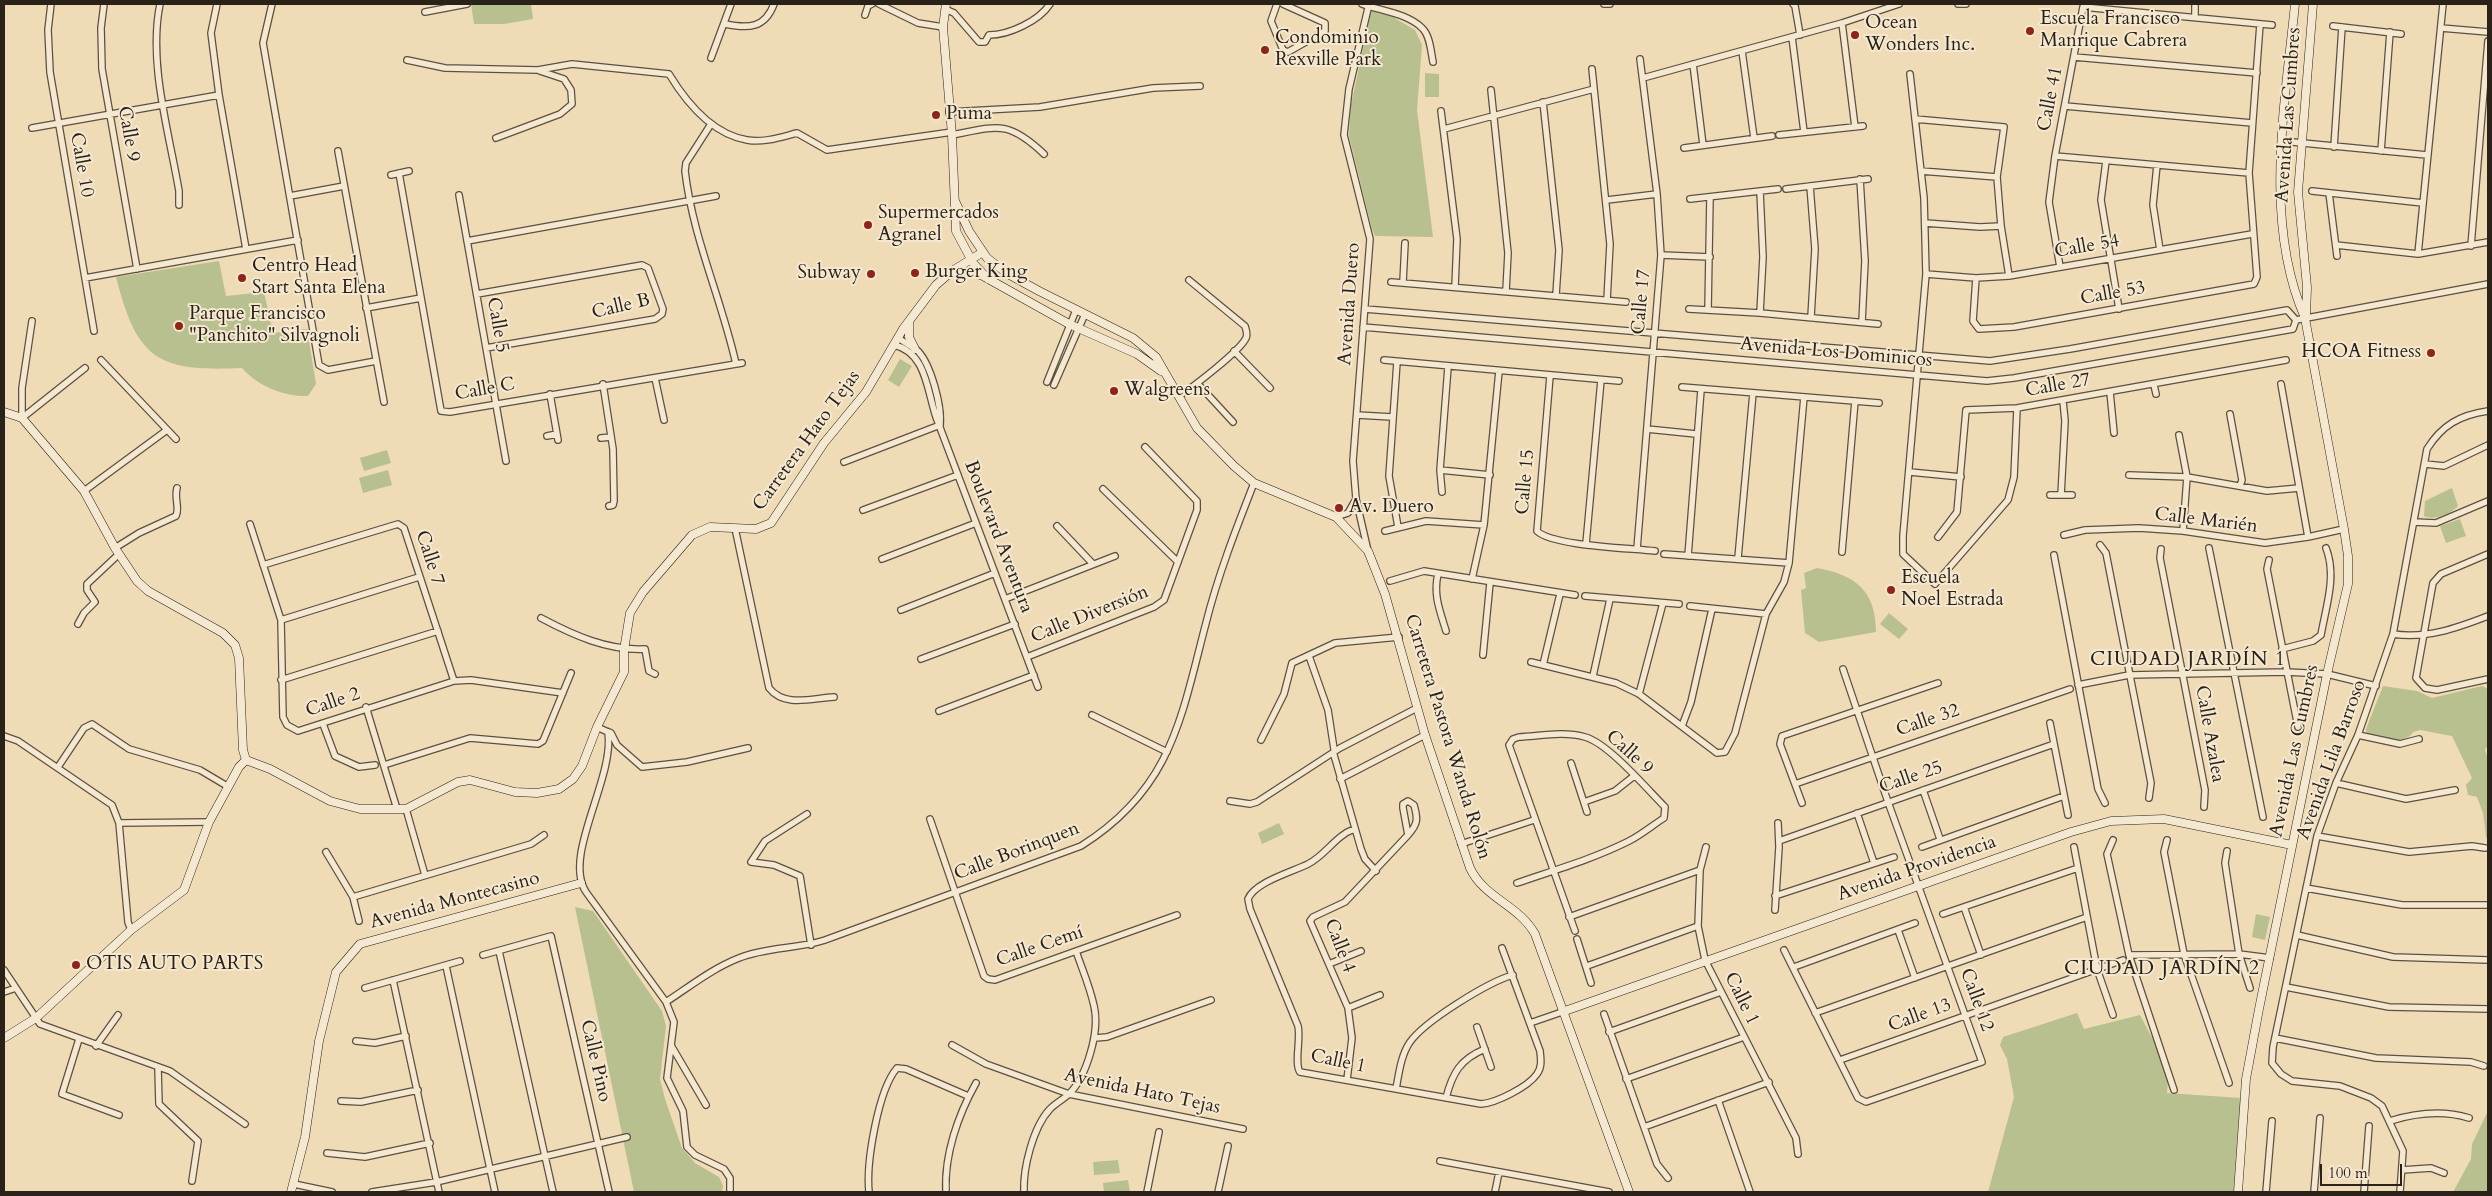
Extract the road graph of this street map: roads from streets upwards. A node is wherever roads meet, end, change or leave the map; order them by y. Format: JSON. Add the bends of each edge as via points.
{"nodes":[{"id":1,"x":51,"y":4,"type":"edge"},
{"id":2,"x":104,"y":4,"type":"edge"},
{"id":3,"x":160,"y":4,"type":"edge"},
{"id":4,"x":218,"y":4,"type":"edge"},
{"id":5,"x":272,"y":4,"type":"edge"},
{"id":6,"x":467,"y":4,"type":"edge"},
{"id":7,"x":731,"y":4,"type":"edge"},
{"id":8,"x":774,"y":4,"type":"edge"},
{"id":9,"x":872,"y":4,"type":"edge"},
{"id":10,"x":879,"y":4,"type":"edge"},
{"id":11,"x":1050,"y":4,"type":"edge"},
{"id":12,"x":1277,"y":4,"type":"edge"},
{"id":13,"x":1283,"y":4,"type":"edge"},
{"id":14,"x":1366,"y":4,"type":"edge"},
{"id":15,"x":1604,"y":4,"type":"edge"},
{"id":16,"x":1610,"y":4,"type":"edge"},
{"id":17,"x":1793,"y":4,"type":"edge"},
{"id":18,"x":1899,"y":4,"type":"edge"},
{"id":19,"x":1958,"y":4,"type":"edge"},
{"id":20,"x":1966,"y":4,"type":"edge"},
{"id":21,"x":2195,"y":4,"type":"edge"},
{"id":22,"x":2295,"y":4,"type":"edge"},
{"id":23,"x":2312,"y":4,"type":"edge"},
{"id":24,"x":2443,"y":4,"type":"edge"},
{"id":25,"x":946,"y":6,"type":"edge"},
{"id":26,"x":425,"y":12,"type":"dead end"},
{"id":27,"x":865,"y":15,"type":"dead end"},
{"id":28,"x":2195,"y":17,"type":"junction"},
{"id":29,"x":1842,"y":23,"type":"junction"},
{"id":30,"x":726,"y":24,"type":"junction"},
{"id":31,"x":2260,"y":24,"type":"junction"},
{"id":32,"x":2272,"y":25,"type":"dead end"},
{"id":33,"x":2332,"y":26,"type":"dead end"},
{"id":34,"x":943,"y":27,"type":"junction"},
{"id":35,"x":2342,"y":27,"type":"junction"},
{"id":36,"x":2441,"y":28,"type":"junction"},
{"id":37,"x":2390,"y":32,"type":"junction"},
{"id":38,"x":2488,"y":32,"type":"edge"},
{"id":39,"x":2401,"y":34,"type":"dead end"},
{"id":40,"x":1800,"y":35,"type":"junction"},
{"id":41,"x":1792,"y":37,"type":"junction"},
{"id":42,"x":2488,"y":41,"type":"edge"},
{"id":43,"x":1742,"y":51,"type":"junction"},
{"id":44,"x":2074,"y":57,"type":"junction"},
{"id":45,"x":711,"y":58,"type":"dead end"},
{"id":46,"x":1640,"y":59,"type":"dead end"},
{"id":47,"x":407,"y":60,"type":"dead end"},
{"id":48,"x":1433,"y":62,"type":"dead end"},
{"id":49,"x":1693,"y":64,"type":"junction"},
{"id":50,"x":1592,"y":69,"type":"dead end"},
{"id":51,"x":538,"y":70,"type":"junction"},
{"id":52,"x":2257,"y":73,"type":"junction"},
{"id":53,"x":1910,"y":74,"type":"dead end"},
{"id":54,"x":1643,"y":78,"type":"junction"},
{"id":55,"x":1200,"y":86,"type":"dead end"},
{"id":56,"x":1594,"y":89,"type":"junction"},
{"id":57,"x":1491,"y":90,"type":"dead end"},
{"id":58,"x":218,"y":95,"type":"junction"},
{"id":59,"x":1544,"y":102,"type":"junction"},
{"id":60,"x":164,"y":105,"type":"junction"},
{"id":61,"x":2065,"y":106,"type":"junction"},
{"id":62,"x":1441,"y":111,"type":"dead end"},
{"id":63,"x":949,"y":112,"type":"junction"},
{"id":64,"x":109,"y":114,"type":"junction"},
{"id":65,"x":1494,"y":116,"type":"junction"},
{"id":66,"x":1915,"y":120,"type":"junction"},
{"id":67,"x":58,"y":123,"type":"junction"},
{"id":68,"x":2252,"y":123,"type":"junction"},
{"id":69,"x":711,"y":124,"type":"junction"},
{"id":70,"x":1855,"y":126,"type":"junction"},
{"id":71,"x":1863,"y":126,"type":"dead end"},
{"id":72,"x":32,"y":128,"type":"dead end"},
{"id":73,"x":1444,"y":130,"type":"junction"},
{"id":74,"x":1804,"y":132,"type":"junction"},
{"id":75,"x":952,"y":133,"type":"junction"},
{"id":76,"x":1779,"y":135,"type":"dead end"},
{"id":77,"x":1772,"y":136,"type":"dead end"},
{"id":78,"x":496,"y":138,"type":"dead end"},
{"id":79,"x":1754,"y":138,"type":"junction"},
{"id":80,"x":2282,"y":141,"type":"junction"},
{"id":81,"x":2301,"y":143,"type":"junction"},
{"id":82,"x":1703,"y":145,"type":"junction"},
{"id":83,"x":2334,"y":147,"type":"junction"},
{"id":84,"x":1684,"y":148,"type":"dead end"},
{"id":85,"x":338,"y":151,"type":"dead end"},
{"id":86,"x":2382,"y":151,"type":"junction"},
{"id":87,"x":1044,"y":154,"type":"dead end"},
{"id":88,"x":2427,"y":155,"type":"junction"},
{"id":89,"x":2055,"y":156,"type":"junction"},
{"id":90,"x":2106,"y":161,"type":"junction"},
{"id":91,"x":2157,"y":165,"type":"junction"},
{"id":92,"x":409,"y":171,"type":"dead end"},
{"id":93,"x":1921,"y":171,"type":"junction"},
{"id":94,"x":399,"y":173,"type":"junction"},
{"id":95,"x":2248,"y":173,"type":"junction"},
{"id":96,"x":391,"y":175,"type":"dead end"},
{"id":97,"x":1997,"y":177,"type":"junction"},
{"id":98,"x":1860,"y":179,"type":"junction"},
{"id":99,"x":1868,"y":179,"type":"dead end"},
{"id":100,"x":344,"y":186,"type":"junction"},
{"id":101,"x":1810,"y":186,"type":"junction"},
{"id":102,"x":1778,"y":189,"type":"dead end"},
{"id":103,"x":1786,"y":189,"type":"dead end"},
{"id":104,"x":1760,"y":191,"type":"junction"},
{"id":105,"x":2312,"y":191,"type":"dead end"},
{"id":106,"x":2328,"y":193,"type":"junction"},
{"id":107,"x":1658,"y":194,"type":"junction"},
{"id":108,"x":459,"y":195,"type":"dead end"},
{"id":109,"x":290,"y":196,"type":"junction"},
{"id":110,"x":716,"y":196,"type":"dead end"},
{"id":111,"x":1710,"y":197,"type":"junction"},
{"id":112,"x":1690,"y":199,"type":"dead end"},
{"id":113,"x":1607,"y":200,"type":"junction"},
{"id":114,"x":688,"y":201,"type":"junction"},
{"id":115,"x":955,"y":201,"type":"junction"},
{"id":116,"x":2423,"y":203,"type":"junction"},
{"id":117,"x":179,"y":205,"type":"dead end"},
{"id":118,"x":1925,"y":223,"type":"junction"},
{"id":119,"x":2001,"y":226,"type":"junction"},
{"id":120,"x":2252,"y":234,"type":"junction"},
{"id":121,"x":298,"y":240,"type":"junction"},
{"id":122,"x":467,"y":241,"type":"junction"},
{"id":123,"x":1405,"y":242,"type":"dead end"},
{"id":124,"x":2488,"y":242,"type":"edge"},
{"id":125,"x":2336,"y":245,"type":"junction"},
{"id":126,"x":2472,"y":246,"type":"junction"},
{"id":127,"x":246,"y":250,"type":"junction"},
{"id":128,"x":2160,"y":250,"type":"junction"},
{"id":129,"x":983,"y":252,"type":"junction"},
{"id":130,"x":2418,"y":254,"type":"junction"},
{"id":131,"x":1661,"y":256,"type":"junction"},
{"id":132,"x":2336,"y":256,"type":"dead end"},
{"id":133,"x":1710,"y":257,"type":"junction"},
{"id":134,"x":970,"y":258,"type":"junction"},
{"id":135,"x":2110,"y":258,"type":"junction"},
{"id":136,"x":2060,"y":267,"type":"junction"},
{"id":137,"x":137,"y":269,"type":"junction"},
{"id":138,"x":1926,"y":274,"type":"junction"},
{"id":139,"x":946,"y":275,"type":"junction"},
{"id":140,"x":2010,"y":276,"type":"junction"},
{"id":141,"x":85,"y":278,"type":"junction"},
{"id":142,"x":1976,"y":278,"type":"junction"},
{"id":143,"x":988,"y":279,"type":"junction"},
{"id":144,"x":1189,"y":280,"type":"dead end"},
{"id":145,"x":1391,"y":282,"type":"dead end"},
{"id":146,"x":1403,"y":282,"type":"junction"},
{"id":147,"x":2488,"y":284,"type":"edge"},
{"id":148,"x":1455,"y":287,"type":"junction"},
{"id":149,"x":1506,"y":291,"type":"junction"},
{"id":150,"x":476,"y":294,"type":"junction"},
{"id":151,"x":1556,"y":295,"type":"junction"},
{"id":152,"x":421,"y":298,"type":"junction"},
{"id":153,"x":1607,"y":300,"type":"junction"},
{"id":154,"x":1626,"y":302,"type":"dead end"},
{"id":155,"x":366,"y":308,"type":"junction"},
{"id":156,"x":2119,"y":308,"type":"junction"},
{"id":157,"x":1365,"y":309,"type":"junction"},
{"id":158,"x":1689,"y":309,"type":"dead end"},
{"id":159,"x":1076,"y":310,"type":"junction"},
{"id":160,"x":1708,"y":310,"type":"junction"},
{"id":161,"x":1760,"y":312,"type":"junction"},
{"id":162,"x":1085,"y":314,"type":"junction"},
{"id":163,"x":1811,"y":317,"type":"junction"},
{"id":164,"x":2306,"y":318,"type":"junction"},
{"id":165,"x":2296,"y":320,"type":"junction"},
{"id":166,"x":32,"y":321,"type":"dead end"},
{"id":167,"x":909,"y":322,"type":"junction"},
{"id":168,"x":1862,"y":322,"type":"junction"},
{"id":169,"x":1069,"y":324,"type":"junction"},
{"id":170,"x":1878,"y":324,"type":"dead end"},
{"id":171,"x":1363,"y":327,"type":"junction"},
{"id":172,"x":1078,"y":329,"type":"junction"},
{"id":173,"x":94,"y":330,"type":"dead end"},
{"id":174,"x":1654,"y":333,"type":"junction"},
{"id":175,"x":896,"y":342,"type":"junction"},
{"id":176,"x":486,"y":348,"type":"junction"},
{"id":177,"x":915,"y":349,"type":"junction"},
{"id":178,"x":1234,"y":351,"type":"junction"},
{"id":179,"x":1653,"y":352,"type":"junction"},
{"id":180,"x":1919,"y":357,"type":"junction"},
{"id":181,"x":101,"y":360,"type":"dead end"},
{"id":182,"x":1384,"y":360,"type":"dead end"},
{"id":183,"x":2286,"y":360,"type":"dead end"},
{"id":184,"x":376,"y":361,"type":"junction"},
{"id":185,"x":1397,"y":362,"type":"junction"},
{"id":186,"x":1448,"y":367,"type":"junction"},
{"id":187,"x":85,"y":368,"type":"dead end"},
{"id":188,"x":922,"y":368,"type":"junction"},
{"id":189,"x":1499,"y":371,"type":"junction"},
{"id":190,"x":1918,"y":375,"type":"junction"},
{"id":191,"x":1550,"y":376,"type":"junction"},
{"id":192,"x":655,"y":378,"type":"junction"},
{"id":193,"x":1169,"y":380,"type":"junction"},
{"id":194,"x":1600,"y":380,"type":"junction"},
{"id":195,"x":1619,"y":381,"type":"dead end"},
{"id":196,"x":1047,"y":382,"type":"dead end"},
{"id":197,"x":603,"y":384,"type":"junction"},
{"id":198,"x":1198,"y":384,"type":"junction"},
{"id":199,"x":2281,"y":384,"type":"dead end"},
{"id":200,"x":1054,"y":385,"type":"dead end"},
{"id":201,"x":2154,"y":385,"type":"junction"},
{"id":202,"x":1270,"y":388,"type":"dead end"},
{"id":203,"x":1682,"y":388,"type":"dead end"},
{"id":204,"x":1701,"y":390,"type":"junction"},
{"id":205,"x":2110,"y":392,"type":"junction"},
{"id":206,"x":1753,"y":393,"type":"junction"},
{"id":207,"x":550,"y":394,"type":"junction"},
{"id":208,"x":2156,"y":394,"type":"dead end"},
{"id":209,"x":1179,"y":396,"type":"junction"},
{"id":210,"x":1804,"y":397,"type":"junction"},
{"id":211,"x":2063,"y":401,"type":"junction"},
{"id":212,"x":384,"y":402,"type":"dead end"},
{"id":213,"x":1854,"y":402,"type":"junction"},
{"id":214,"x":496,"y":403,"type":"junction"},
{"id":215,"x":1879,"y":403,"type":"dead end"},
{"id":216,"x":2017,"y":408,"type":"junction"},
{"id":217,"x":4,"y":412,"type":"edge"},
{"id":218,"x":2488,"y":412,"type":"edge"},
{"id":219,"x":2230,"y":414,"type":"dead end"},
{"id":220,"x":1357,"y":415,"type":"junction"},
{"id":221,"x":1392,"y":417,"type":"junction"},
{"id":222,"x":22,"y":418,"type":"junction"},
{"id":223,"x":664,"y":420,"type":"dead end"},
{"id":224,"x":1233,"y":422,"type":"dead end"},
{"id":225,"x":940,"y":425,"type":"junction"},
{"id":226,"x":1648,"y":429,"type":"junction"},
{"id":227,"x":166,"y":430,"type":"junction"},
{"id":228,"x":2114,"y":433,"type":"dead end"},
{"id":229,"x":1696,"y":434,"type":"junction"},
{"id":230,"x":2178,"y":435,"type":"dead end"},
{"id":231,"x":546,"y":436,"type":"dead end"},
{"id":232,"x":611,"y":437,"type":"junction"},
{"id":233,"x":602,"y":438,"type":"dead end"},
{"id":234,"x":176,"y":439,"type":"dead end"},
{"id":235,"x":2488,"y":445,"type":"edge"},
{"id":236,"x":1145,"y":447,"type":"dead end"},
{"id":237,"x":506,"y":461,"type":"dead end"},
{"id":238,"x":844,"y":462,"type":"dead end"},
{"id":239,"x":2425,"y":464,"type":"junction"},
{"id":240,"x":1440,"y":470,"type":"junction"},
{"id":241,"x":1910,"y":472,"type":"junction"},
{"id":242,"x":958,"y":474,"type":"junction"},
{"id":243,"x":1490,"y":474,"type":"junction"},
{"id":244,"x":2128,"y":475,"type":"dead end"},
{"id":245,"x":1961,"y":477,"type":"junction"},
{"id":246,"x":2187,"y":477,"type":"junction"},
{"id":247,"x":1254,"y":483,"type":"junction"},
{"id":248,"x":2240,"y":486,"type":"junction"},
{"id":249,"x":177,"y":488,"type":"dead end"},
{"id":250,"x":2299,"y":488,"type":"junction"},
{"id":251,"x":1103,"y":489,"type":"dead end"},
{"id":252,"x":84,"y":491,"type":"junction"},
{"id":253,"x":1442,"y":492,"type":"dead end"},
{"id":254,"x":2050,"y":495,"type":"dead end"},
{"id":255,"x":2061,"y":495,"type":"junction"},
{"id":256,"x":2072,"y":496,"type":"dead end"},
{"id":257,"x":1356,"y":499,"type":"junction"},
{"id":258,"x":2488,"y":500,"type":"edge"},
{"id":259,"x":609,"y":506,"type":"dead end"},
{"id":260,"x":863,"y":510,"type":"dead end"},
{"id":261,"x":1336,"y":517,"type":"junction"},
{"id":262,"x":2414,"y":522,"type":"junction"},
{"id":263,"x":976,"y":523,"type":"junction"},
{"id":264,"x":250,"y":524,"type":"dead end"},
{"id":265,"x":1484,"y":525,"type":"junction"},
{"id":266,"x":1057,"y":526,"type":"dead end"},
{"id":267,"x":1398,"y":527,"type":"junction"},
{"id":268,"x":735,"y":528,"type":"junction"},
{"id":269,"x":2344,"y":529,"type":"junction"},
{"id":270,"x":1385,"y":531,"type":"dead end"},
{"id":271,"x":2183,"y":531,"type":"junction"},
{"id":272,"x":2064,"y":535,"type":"dead end"},
{"id":273,"x":1938,"y":537,"type":"dead end"},
{"id":274,"x":2308,"y":537,"type":"junction"},
{"id":275,"x":1586,"y":544,"type":"junction"},
{"id":276,"x":2100,"y":544,"type":"dead end"},
{"id":277,"x":2209,"y":548,"type":"dead end"},
{"id":278,"x":2326,"y":548,"type":"dead end"},
{"id":279,"x":1637,"y":549,"type":"junction"},
{"id":280,"x":2161,"y":549,"type":"dead end"},
{"id":281,"x":117,"y":551,"type":"junction"},
{"id":282,"x":1368,"y":551,"type":"junction"},
{"id":283,"x":1654,"y":551,"type":"dead end"},
{"id":284,"x":1842,"y":552,"type":"dead end"},
{"id":285,"x":1664,"y":554,"type":"dead end"},
{"id":286,"x":2488,"y":554,"type":"edge"},
{"id":287,"x":2054,"y":555,"type":"dead end"},
{"id":288,"x":1115,"y":556,"type":"dead end"},
{"id":289,"x":1688,"y":556,"type":"junction"},
{"id":290,"x":1738,"y":558,"type":"junction"},
{"id":291,"x":882,"y":559,"type":"dead end"},
{"id":292,"x":2269,"y":560,"type":"dead end"},
{"id":293,"x":1178,"y":562,"type":"junction"},
{"id":294,"x":1789,"y":563,"type":"junction"},
{"id":295,"x":1093,"y":564,"type":"junction"},
{"id":296,"x":263,"y":565,"type":"junction"},
{"id":297,"x":1395,"y":572,"type":"dead end"},
{"id":298,"x":995,"y":573,"type":"junction"},
{"id":299,"x":1438,"y":574,"type":"junction"},
{"id":300,"x":420,"y":576,"type":"junction"},
{"id":301,"x":1398,"y":579,"type":"junction"},
{"id":302,"x":1472,"y":579,"type":"junction"},
{"id":303,"x":1390,"y":581,"type":"dead end"},
{"id":304,"x":1490,"y":583,"type":"junction"},
{"id":305,"x":1560,"y":594,"type":"junction"},
{"id":306,"x":1575,"y":595,"type":"dead end"},
{"id":307,"x":1585,"y":596,"type":"dead end"},
{"id":308,"x":1005,"y":598,"type":"junction"},
{"id":309,"x":1610,"y":599,"type":"junction"},
{"id":310,"x":1663,"y":603,"type":"junction"},
{"id":311,"x":1680,"y":604,"type":"dead end"},
{"id":312,"x":1690,"y":606,"type":"dead end"},
{"id":313,"x":1712,"y":609,"type":"junction"},
{"id":314,"x":901,"y":610,"type":"dead end"},
{"id":315,"x":1766,"y":614,"type":"junction"},
{"id":316,"x":2488,"y":616,"type":"edge"},
{"id":317,"x":541,"y":618,"type":"dead end"},
{"id":318,"x":281,"y":620,"type":"junction"},
{"id":319,"x":78,"y":624,"type":"dead end"},
{"id":320,"x":1015,"y":624,"type":"junction"},
{"id":321,"x":438,"y":631,"type":"junction"},
{"id":322,"x":1446,"y":631,"type":"dead end"},
{"id":323,"x":2393,"y":634,"type":"junction"},
{"id":324,"x":2425,"y":636,"type":"junction"},
{"id":325,"x":1399,"y":637,"type":"junction"},
{"id":326,"x":2282,"y":649,"type":"junction"},
{"id":327,"x":624,"y":650,"type":"junction"},
{"id":328,"x":1483,"y":654,"type":"dead end"},
{"id":329,"x":1309,"y":656,"type":"junction"},
{"id":330,"x":1027,"y":657,"type":"junction"},
{"id":331,"x":921,"y":659,"type":"dead end"},
{"id":332,"x":1531,"y":662,"type":"dead end"},
{"id":333,"x":1543,"y":665,"type":"junction"},
{"id":334,"x":1843,"y":669,"type":"dead end"},
{"id":335,"x":2286,"y":672,"type":"junction"},
{"id":336,"x":572,"y":673,"type":"dead end"},
{"id":337,"x":2235,"y":673,"type":"junction"},
{"id":338,"x":655,"y":674,"type":"dead end"},
{"id":339,"x":2182,"y":674,"type":"junction"},
{"id":340,"x":2327,"y":674,"type":"junction"},
{"id":341,"x":1034,"y":675,"type":"junction"},
{"id":342,"x":2130,"y":675,"type":"junction"},
{"id":343,"x":1593,"y":676,"type":"junction"},
{"id":344,"x":2488,"y":679,"type":"edge"},
{"id":345,"x":281,"y":680,"type":"junction"},
{"id":346,"x":454,"y":681,"type":"junction"},
{"id":347,"x":1938,"y":682,"type":"dead end"},
{"id":348,"x":2078,"y":685,"type":"junction"},
{"id":349,"x":2376,"y":686,"type":"junction"},
{"id":350,"x":1038,"y":688,"type":"dead end"},
{"id":351,"x":2070,"y":689,"type":"dead end"},
{"id":352,"x":563,"y":692,"type":"junction"},
{"id":353,"x":1639,"y":694,"type":"junction"},
{"id":354,"x":834,"y":697,"type":"dead end"},
{"id":355,"x":366,"y":707,"type":"junction"},
{"id":356,"x":1417,"y":708,"type":"junction"},
{"id":357,"x":1855,"y":710,"type":"junction"},
{"id":358,"x":939,"y":712,"type":"dead end"},
{"id":359,"x":1092,"y":715,"type":"dead end"},
{"id":360,"x":2050,"y":723,"type":"dead end"},
{"id":361,"x":323,"y":724,"type":"junction"},
{"id":362,"x":1682,"y":726,"type":"junction"},
{"id":363,"x":597,"y":727,"type":"junction"},
{"id":364,"x":2298,"y":727,"type":"dead end"},
{"id":365,"x":608,"y":732,"type":"junction"},
{"id":366,"x":1425,"y":735,"type":"junction"},
{"id":367,"x":2358,"y":735,"type":"junction"},
{"id":368,"x":4,"y":736,"type":"edge"},
{"id":369,"x":2419,"y":739,"type":"dead end"},
{"id":370,"x":1261,"y":740,"type":"dead end"},
{"id":371,"x":2054,"y":744,"type":"junction"},
{"id":372,"x":748,"y":748,"type":"dead end"},
{"id":373,"x":1167,"y":752,"type":"junction"},
{"id":374,"x":1872,"y":756,"type":"junction"},
{"id":375,"x":246,"y":760,"type":"junction"},
{"id":376,"x":1571,"y":763,"type":"dead end"},
{"id":377,"x":375,"y":765,"type":"dead end"},
{"id":378,"x":384,"y":765,"type":"junction"},
{"id":379,"x":58,"y":767,"type":"junction"},
{"id":380,"x":1634,"y":776,"type":"junction"},
{"id":381,"x":1340,"y":780,"type":"junction"},
{"id":382,"x":2336,"y":783,"type":"junction"},
{"id":383,"x":1794,"y":784,"type":"junction"},
{"id":384,"x":227,"y":786,"type":"junction"},
{"id":385,"x":1923,"y":790,"type":"junction"},
{"id":386,"x":2455,"y":790,"type":"dead end"},
{"id":387,"x":2064,"y":796,"type":"junction"},
{"id":388,"x":2149,"y":798,"type":"dead end"},
{"id":389,"x":1230,"y":801,"type":"dead end"},
{"id":390,"x":1584,"y":802,"type":"junction"},
{"id":391,"x":1888,"y":802,"type":"junction"},
{"id":392,"x":1802,"y":803,"type":"dead end"},
{"id":393,"x":2105,"y":803,"type":"dead end"},
{"id":394,"x":2204,"y":807,"type":"dead end"},
{"id":395,"x":402,"y":809,"type":"junction"},
{"id":396,"x":1587,"y":812,"type":"dead end"},
{"id":397,"x":1857,"y":813,"type":"junction"},
{"id":398,"x":807,"y":814,"type":"dead end"},
{"id":399,"x":2068,"y":815,"type":"dead end"},
{"id":400,"x":2263,"y":817,"type":"dead end"},
{"id":401,"x":930,"y":819,"type":"dead end"},
{"id":402,"x":1534,"y":820,"type":"junction"},
{"id":403,"x":209,"y":822,"type":"junction"},
{"id":404,"x":119,"y":823,"type":"junction"},
{"id":405,"x":1778,"y":823,"type":"dead end"},
{"id":406,"x":1354,"y":828,"type":"junction"},
{"id":407,"x":544,"y":835,"type":"dead end"},
{"id":408,"x":1408,"y":835,"type":"junction"},
{"id":409,"x":2318,"y":836,"type":"junction"},
{"id":410,"x":1940,"y":840,"type":"junction"},
{"id":411,"x":2113,"y":840,"type":"dead end"},
{"id":412,"x":2168,"y":840,"type":"dead end"},
{"id":413,"x":1779,"y":841,"type":"junction"},
{"id":414,"x":1461,"y":844,"type":"junction"},
{"id":415,"x":2292,"y":844,"type":"junction"},
{"id":416,"x":1706,"y":847,"type":"dead end"},
{"id":417,"x":1922,"y":847,"type":"dead end"},
{"id":418,"x":2074,"y":847,"type":"dead end"},
{"id":419,"x":2485,"y":848,"type":"dead end"},
{"id":420,"x":2227,"y":851,"type":"dead end"},
{"id":421,"x":326,"y":852,"type":"dead end"},
{"id":422,"x":1894,"y":857,"type":"dead end"},
{"id":423,"x":1874,"y":863,"type":"junction"},
{"id":424,"x":2078,"y":868,"type":"junction"},
{"id":425,"x":1554,"y":870,"type":"junction"},
{"id":426,"x":1700,"y":870,"type":"junction"},
{"id":427,"x":1376,"y":871,"type":"junction"},
{"id":428,"x":425,"y":874,"type":"junction"},
{"id":429,"x":1517,"y":883,"type":"dead end"},
{"id":430,"x":580,"y":884,"type":"junction"},
{"id":431,"x":1918,"y":885,"type":"junction"},
{"id":432,"x":2306,"y":888,"type":"junction"},
{"id":433,"x":956,"y":891,"type":"junction"},
{"id":434,"x":1775,"y":896,"type":"junction"},
{"id":435,"x":352,"y":897,"type":"junction"},
{"id":436,"x":2488,"y":905,"type":"edge"},
{"id":437,"x":1964,"y":907,"type":"junction"},
{"id":438,"x":1775,"y":910,"type":"dead end"},
{"id":439,"x":1943,"y":914,"type":"dead end"},
{"id":440,"x":1177,"y":915,"type":"dead end"},
{"id":441,"x":1569,"y":917,"type":"junction"},
{"id":442,"x":2087,"y":917,"type":"junction"},
{"id":443,"x":359,"y":921,"type":"dead end"},
{"id":444,"x":1914,"y":924,"type":"dead end"},
{"id":445,"x":1698,"y":926,"type":"junction"},
{"id":446,"x":131,"y":930,"type":"junction"},
{"id":447,"x":1898,"y":930,"type":"junction"},
{"id":448,"x":1575,"y":931,"type":"dead end"},
{"id":449,"x":2297,"y":935,"type":"junction"},
{"id":450,"x":1577,"y":939,"type":"dead end"},
{"id":451,"x":811,"y":945,"type":"junction"},
{"id":452,"x":1502,"y":948,"type":"dead end"},
{"id":453,"x":1784,"y":950,"type":"dead end"},
{"id":454,"x":499,"y":951,"type":"junction"},
{"id":455,"x":1076,"y":951,"type":"junction"},
{"id":456,"x":1361,"y":951,"type":"dead end"},
{"id":457,"x":2184,"y":954,"type":"junction"},
{"id":458,"x":2239,"y":954,"type":"junction"},
{"id":459,"x":483,"y":955,"type":"dead end"},
{"id":460,"x":1981,"y":955,"type":"junction"},
{"id":461,"x":2129,"y":955,"type":"junction"},
{"id":462,"x":2270,"y":958,"type":"junction"},
{"id":463,"x":1705,"y":960,"type":"junction"},
{"id":464,"x":2123,"y":960,"type":"dead end"},
{"id":465,"x":2488,"y":960,"type":"edge"},
{"id":466,"x":460,"y":961,"type":"dead end"},
{"id":467,"x":1329,"y":964,"type":"junction"},
{"id":468,"x":446,"y":966,"type":"junction"},
{"id":469,"x":1587,"y":966,"type":"junction"},
{"id":470,"x":1948,"y":966,"type":"junction"},
{"id":471,"x":1794,"y":967,"type":"junction"},
{"id":472,"x":2097,"y":969,"type":"junction"},
{"id":473,"x":4,"y":970,"type":"edge"},
{"id":474,"x":1513,"y":975,"type":"junction"},
{"id":475,"x":1915,"y":978,"type":"junction"},
{"id":476,"x":393,"y":980,"type":"junction"},
{"id":477,"x":1592,"y":983,"type":"dead end"},
{"id":478,"x":2286,"y":987,"type":"junction"},
{"id":479,"x":16,"y":988,"type":"junction"},
{"id":480,"x":365,"y":988,"type":"dead end"},
{"id":481,"x":2250,"y":988,"type":"dead end"},
{"id":482,"x":4,"y":992,"type":"edge"},
{"id":483,"x":1722,"y":992,"type":"junction"},
{"id":484,"x":1380,"y":995,"type":"dead end"},
{"id":485,"x":1211,"y":1000,"type":"dead end"},
{"id":486,"x":666,"y":1002,"type":"junction"},
{"id":487,"x":1348,"y":1008,"type":"junction"},
{"id":488,"x":2488,"y":1010,"type":"edge"},
{"id":489,"x":1562,"y":1012,"type":"junction"},
{"id":490,"x":1815,"y":1013,"type":"junction"},
{"id":491,"x":1604,"y":1014,"type":"dead end"},
{"id":492,"x":118,"y":1015,"type":"dead end"},
{"id":493,"x":2113,"y":1015,"type":"dead end"},
{"id":494,"x":1965,"y":1016,"type":"junction"},
{"id":495,"x":36,"y":1018,"type":"junction"},
{"id":496,"x":1530,"y":1023,"type":"junction"},
{"id":497,"x":1477,"y":1027,"type":"dead end"},
{"id":498,"x":1609,"y":1032,"type":"junction"},
{"id":499,"x":406,"y":1036,"type":"junction"},
{"id":500,"x":1744,"y":1037,"type":"junction"},
{"id":501,"x":4,"y":1038,"type":"edge"},
{"id":502,"x":1095,"y":1038,"type":"junction"},
{"id":503,"x":2275,"y":1038,"type":"junction"},
{"id":504,"x":79,"y":1039,"type":"junction"},
{"id":505,"x":356,"y":1041,"type":"dead end"},
{"id":506,"x":952,"y":1045,"type":"dead end"},
{"id":507,"x":96,"y":1046,"type":"junction"},
{"id":508,"x":672,"y":1047,"type":"junction"},
{"id":509,"x":1484,"y":1049,"type":"junction"},
{"id":510,"x":1840,"y":1060,"type":"junction"},
{"id":511,"x":2484,"y":1066,"type":"dead end"},
{"id":512,"x":1491,"y":1067,"type":"dead end"},
{"id":513,"x":158,"y":1068,"type":"junction"},
{"id":514,"x":1626,"y":1079,"type":"junction"},
{"id":515,"x":1347,"y":1080,"type":"junction"},
{"id":516,"x":1768,"y":1082,"type":"junction"},
{"id":517,"x":976,"y":1083,"type":"dead end"},
{"id":518,"x":2229,"y":1083,"type":"dead end"},
{"id":519,"x":1396,"y":1089,"type":"junction"},
{"id":520,"x":418,"y":1090,"type":"junction"},
{"id":521,"x":2174,"y":1090,"type":"dead end"},
{"id":522,"x":1069,"y":1094,"type":"junction"},
{"id":523,"x":968,"y":1096,"type":"junction"},
{"id":524,"x":1446,"y":1098,"type":"junction"},
{"id":525,"x":1718,"y":1100,"type":"junction"},
{"id":526,"x":341,"y":1101,"type":"dead end"},
{"id":527,"x":706,"y":1105,"type":"dead end"},
{"id":528,"x":119,"y":1115,"type":"dead end"},
{"id":529,"x":2320,"y":1118,"type":"dead end"},
{"id":530,"x":2469,"y":1118,"type":"dead end"},
{"id":531,"x":2272,"y":1121,"type":"dead end"},
{"id":532,"x":2390,"y":1121,"type":"junction"},
{"id":533,"x":245,"y":1124,"type":"dead end"},
{"id":534,"x":1644,"y":1126,"type":"junction"},
{"id":535,"x":2369,"y":1126,"type":"dead end"},
{"id":536,"x":1243,"y":1129,"type":"dead end"},
{"id":537,"x":1159,"y":1132,"type":"dead end"},
{"id":538,"x":627,"y":1136,"type":"dead end"},
{"id":539,"x":430,"y":1143,"type":"junction"},
{"id":540,"x":598,"y":1143,"type":"junction"},
{"id":541,"x":1228,"y":1146,"type":"dead end"},
{"id":542,"x":327,"y":1154,"type":"dead end"},
{"id":543,"x":1798,"y":1154,"type":"dead end"},
{"id":544,"x":545,"y":1155,"type":"junction"},
{"id":545,"x":1440,"y":1161,"type":"dead end"},
{"id":546,"x":490,"y":1169,"type":"junction"},
{"id":547,"x":2402,"y":1170,"type":"junction"},
{"id":548,"x":1499,"y":1172,"type":"junction"},
{"id":549,"x":2444,"y":1173,"type":"dead end"},
{"id":550,"x":1668,"y":1178,"type":"dead end"},
{"id":551,"x":192,"y":1181,"type":"dead end"},
{"id":552,"x":436,"y":1182,"type":"junction"},
{"id":553,"x":294,"y":1184,"type":"junction"},
{"id":554,"x":291,"y":1192,"type":"edge"},
{"id":555,"x":332,"y":1192,"type":"edge"},
{"id":556,"x":372,"y":1192,"type":"edge"},
{"id":557,"x":438,"y":1192,"type":"edge"},
{"id":558,"x":495,"y":1192,"type":"edge"},
{"id":559,"x":553,"y":1192,"type":"edge"},
{"id":560,"x":609,"y":1192,"type":"edge"},
{"id":561,"x":730,"y":1192,"type":"edge"},
{"id":562,"x":869,"y":1192,"type":"edge"},
{"id":563,"x":946,"y":1192,"type":"edge"},
{"id":564,"x":1024,"y":1192,"type":"edge"},
{"id":565,"x":1147,"y":1192,"type":"edge"},
{"id":566,"x":1218,"y":1192,"type":"edge"},
{"id":567,"x":1495,"y":1192,"type":"edge"},
{"id":568,"x":1609,"y":1192,"type":"edge"},
{"id":569,"x":1629,"y":1192,"type":"edge"},
{"id":570,"x":1750,"y":1192,"type":"edge"},
{"id":571,"x":2238,"y":1192,"type":"edge"},
{"id":572,"x":2266,"y":1192,"type":"edge"},
{"id":573,"x":2314,"y":1192,"type":"edge"},
{"id":574,"x":2364,"y":1192,"type":"edge"},
{"id":575,"x":2400,"y":1192,"type":"edge"}],
"edges":[{"from":1,"to":67,"type":"street","name":"Calle 10","via":[[48,30],[50,72]]},
{"from":2,"to":64,"type":"street","name":"Calle 9","via":[[102,69]]},
{"from":3,"to":60,"type":"street","via":[[156,56]]},
{"from":4,"to":58,"type":"street","via":[[211,33]]},
{"from":5,"to":109,"type":"street","via":[[263,43]]},
{"from":6,"to":26,"type":"street"},
{"from":7,"to":30,"type":"street"},
{"from":8,"to":30,"type":"street","via":[[769,17],[755,25]]},
{"from":9,"to":27,"type":"street"},
{"from":10,"to":34,"type":"street","via":[[918,23]]},
{"from":11,"to":25,"type":"street","via":[[1039,17],[1002,35],[989,36],[985,42],[979,42]]},
{"from":12,"to":13,"type":"street","via":[[1271,21],[1283,50],[1288,52],[1325,31],[1325,23]]},
{"from":14,"to":48,"type":"street","via":[[1422,28]]},
{"from":14,"to":157,"type":"street","name":"Avenida Duero","via":[[1349,89],[1344,135],[1370,238]]},
{"from":15,"to":16,"type":"street"},
{"from":17,"to":40,"type":"street"},
{"from":18,"to":29,"type":"street"},
{"from":19,"to":20,"type":"street"},
{"from":21,"to":28,"type":"street"},
{"from":22,"to":80,"type":"street","name":"Avenida Las Cumbres"},
{"from":23,"to":81,"type":"street","name":"Avenida Las Cumbres"},
{"from":24,"to":36,"type":"street"},
{"from":25,"to":34,"type":"street","name":"Carretera Pastora Wanda Rolón"},
{"from":28,"to":31,"type":"street","name":"Calle 41"},
{"from":28,"to":44,"type":"street","name":"Calle 41","via":[[2083,7]]},
{"from":29,"to":40,"type":"street"},
{"from":29,"to":70,"type":"street"},
{"from":30,"to":45,"type":"street"},
{"from":31,"to":32,"type":"street","name":"Calle 41"},
{"from":31,"to":52,"type":"street"},
{"from":33,"to":35,"type":"street"},
{"from":34,"to":63,"type":"street","name":"Carretera Pastora Wanda Rolón"},
{"from":35,"to":37,"type":"street"},
{"from":35,"to":83,"type":"street"},
{"from":36,"to":38,"type":"street"},
{"from":36,"to":88,"type":"street"},
{"from":37,"to":39,"type":"street"},
{"from":37,"to":86,"type":"street"},
{"from":40,"to":41,"type":"street"},
{"from":41,"to":43,"type":"street"},
{"from":41,"to":74,"type":"street"},
{"from":42,"to":126,"type":"street"},
{"from":43,"to":49,"type":"street"},
{"from":43,"to":79,"type":"street"},
{"from":44,"to":52,"type":"street"},
{"from":44,"to":61,"type":"street","name":"Calle 41"},
{"from":46,"to":54,"type":"street","name":"Calle 17"},
{"from":47,"to":51,"type":"street","via":[[444,68]]},
{"from":49,"to":54,"type":"street"},
{"from":49,"to":82,"type":"street"},
{"from":50,"to":56,"type":"street"},
{"from":51,"to":69,"type":"street","via":[[572,64],[669,74],[683,96]]},
{"from":51,"to":78,"type":"street","via":[[564,79],[571,90],[572,104],[560,114]]},
{"from":52,"to":68,"type":"street"},
{"from":53,"to":66,"type":"street"},
{"from":54,"to":107,"type":"street","name":"Calle 17"},
{"from":55,"to":63,"type":"street","via":[[1153,88],[1040,107]]},
{"from":56,"to":59,"type":"street"},
{"from":56,"to":113,"type":"street"},
{"from":57,"to":65,"type":"street"},
{"from":58,"to":60,"type":"street"},
{"from":58,"to":127,"type":"street"},
{"from":59,"to":65,"type":"street"},
{"from":59,"to":151,"type":"street","via":[[1559,250]]},
{"from":60,"to":64,"type":"street"},
{"from":60,"to":117,"type":"street"},
{"from":61,"to":68,"type":"street"},
{"from":61,"to":89,"type":"street","name":"Calle 41"},
{"from":62,"to":73,"type":"street"},
{"from":63,"to":75,"type":"street","name":"Carretera Pastora Wanda Rolón"},
{"from":64,"to":67,"type":"street"},
{"from":64,"to":137,"type":"street","name":"Calle 9"},
{"from":65,"to":73,"type":"street"},
{"from":65,"to":149,"type":"street","via":[[1508,253]]},
{"from":66,"to":93,"type":"street"},
{"from":66,"to":97,"type":"street","via":[[2004,127]]},
{"from":67,"to":72,"type":"street"},
{"from":67,"to":141,"type":"street","name":"Calle 10"},
{"from":68,"to":95,"type":"street"},
{"from":69,"to":75,"type":"street","via":[[747,140],[771,140],[797,133],[827,150]]},
{"from":69,"to":114,"type":"street","via":[[686,163]]},
{"from":70,"to":71,"type":"street"},
{"from":70,"to":74,"type":"street"},
{"from":73,"to":148,"type":"street","via":[[1457,239]]},
{"from":74,"to":76,"type":"street"},
{"from":75,"to":87,"type":"street","via":[[987,128],[1010,129],[1025,136]]},
{"from":75,"to":115,"type":"street","name":"Carretera Pastora Wanda Rolón"},
{"from":77,"to":79,"type":"street"},
{"from":79,"to":82,"type":"street"},
{"from":80,"to":81,"type":"street"},
{"from":80,"to":164,"type":"street","name":"Avenida Las Cumbres","via":[[2280,196],[2293,291]]},
{"from":81,"to":83,"type":"street"},
{"from":81,"to":164,"type":"street","name":"Avenida Las Cumbres","via":[[2298,192],[2307,287]]},
{"from":82,"to":84,"type":"street"},
{"from":83,"to":86,"type":"street"},
{"from":85,"to":100,"type":"street"},
{"from":86,"to":88,"type":"street"},
{"from":88,"to":116,"type":"street"},
{"from":89,"to":90,"type":"street"},
{"from":89,"to":136,"type":"street","name":"Calle 41","via":[[2049,202]]},
{"from":90,"to":91,"type":"street"},
{"from":90,"to":135,"type":"street","via":[[2100,200]]},
{"from":91,"to":95,"type":"street"},
{"from":91,"to":128,"type":"street","via":[[2154,205]]},
{"from":92,"to":94,"type":"street"},
{"from":93,"to":97,"type":"street"},
{"from":93,"to":118,"type":"street"},
{"from":94,"to":96,"type":"street"},
{"from":94,"to":152,"type":"street","name":"Calle C"},
{"from":95,"to":120,"type":"street"},
{"from":97,"to":119,"type":"street"},
{"from":98,"to":99,"type":"street"},
{"from":98,"to":101,"type":"street"},
{"from":98,"to":168,"type":"street","via":[[1865,261]]},
{"from":100,"to":109,"type":"street"},
{"from":100,"to":155,"type":"street"},
{"from":101,"to":103,"type":"street"},
{"from":101,"to":163,"type":"street","via":[[1815,250]]},
{"from":102,"to":104,"type":"street"},
{"from":104,"to":111,"type":"street"},
{"from":104,"to":161,"type":"street","via":[[1763,257]]},
{"from":105,"to":106,"type":"street"},
{"from":106,"to":116,"type":"street"},
{"from":106,"to":125,"type":"street"},
{"from":107,"to":113,"type":"street"},
{"from":107,"to":131,"type":"street","name":"Calle 17"},
{"from":108,"to":122,"type":"street","name":"Calle 5"},
{"from":109,"to":121,"type":"street"},
{"from":110,"to":114,"type":"street"},
{"from":111,"to":112,"type":"street"},
{"from":111,"to":133,"type":"street"},
{"from":113,"to":153,"type":"street","via":[[1610,244]]},
{"from":114,"to":122,"type":"street"},
{"from":114,"to":192,"type":"street","name":"Calle C","via":[[696,235],[739,363]]},
{"from":115,"to":129,"type":"street","name":"Carretera Pastora Wanda Rolón"},
{"from":115,"to":134,"type":"street","name":"Carretera Pastora Wanda Rolón","via":[[956,231]]},
{"from":116,"to":130,"type":"street"},
{"from":118,"to":119,"type":"street"},
{"from":118,"to":138,"type":"street"},
{"from":119,"to":140,"type":"street"},
{"from":120,"to":128,"type":"street","name":"Calle 54"},
{"from":120,"to":156,"type":"street","name":"Calle 53","via":[[2257,277],[2254,284]]},
{"from":121,"to":127,"type":"street"},
{"from":121,"to":184,"type":"street","via":[[319,365],[328,370]]},
{"from":122,"to":150,"type":"street","name":"Calle 5"},
{"from":123,"to":146,"type":"street"},
{"from":124,"to":126,"type":"street"},
{"from":125,"to":130,"type":"street"},
{"from":125,"to":132,"type":"street"},
{"from":126,"to":130,"type":"street"},
{"from":127,"to":137,"type":"street"},
{"from":128,"to":135,"type":"street","name":"Calle 54"},
{"from":129,"to":134,"type":"street","name":"Carretera Hato Tejas"},
{"from":129,"to":159,"type":"street","name":"Carretera Pastora Wanda Rolón","via":[[1008,274]]},
{"from":131,"to":133,"type":"street"},
{"from":131,"to":174,"type":"street","name":"Calle 17"},
{"from":133,"to":160,"type":"street"},
{"from":134,"to":139,"type":"street","name":"Carretera Hato Tejas"},
{"from":134,"to":143,"type":"street","name":"Carretera Pastora Wanda Rolón"},
{"from":135,"to":136,"type":"street","name":"Calle 54"},
{"from":135,"to":156,"type":"street"},
{"from":136,"to":140,"type":"street","name":"Calle 54"},
{"from":137,"to":141,"type":"street"},
{"from":138,"to":142,"type":"street","name":"Calle 54"},
{"from":138,"to":180,"type":"street"},
{"from":139,"to":143,"type":"street","via":[[973,272]]},
{"from":139,"to":167,"type":"street","name":"Carretera Hato Tejas"},
{"from":140,"to":142,"type":"street","name":"Calle 54"},
{"from":141,"to":173,"type":"street","name":"Calle 10","via":[[95,316]]},
{"from":142,"to":156,"type":"street","name":"Calle 53","via":[[1973,322],[1979,329],[2014,327]]},
{"from":143,"to":169,"type":"street","name":"Carretera Pastora Wanda Rolón"},
{"from":144,"to":178,"type":"street","via":[[1245,326],[1246,338]]},
{"from":145,"to":146,"type":"street"},
{"from":146,"to":148,"type":"street"},
{"from":147,"to":164,"type":"street","name":"Avenida Los Dominicos"},
{"from":148,"to":149,"type":"street"},
{"from":149,"to":151,"type":"street"},
{"from":150,"to":176,"type":"street","name":"Calle 5"},
{"from":150,"to":176,"type":"street","name":"Calle B","via":[[642,264],[648,268],[663,309],[655,319]]},
{"from":151,"to":153,"type":"street"},
{"from":152,"to":155,"type":"street"},
{"from":152,"to":214,"type":"street","name":"Calle C","via":[[441,410],[450,412]]},
{"from":153,"to":154,"type":"street"},
{"from":155,"to":184,"type":"street"},
{"from":157,"to":171,"type":"street","name":"Avenida Duero"},
{"from":157,"to":174,"type":"street","name":"Avenida Los Dominicos"},
{"from":158,"to":160,"type":"street"},
{"from":159,"to":162,"type":"street","name":"Carretera Pastora Wanda Rolón"},
{"from":159,"to":169,"type":"street"},
{"from":160,"to":161,"type":"street"},
{"from":161,"to":163,"type":"street"},
{"from":162,"to":172,"type":"street"},
{"from":162,"to":193,"type":"street","name":"Carretera Pastora Wanda Rolón","via":[[1133,338],[1156,358]]},
{"from":163,"to":168,"type":"street"},
{"from":164,"to":165,"type":"street","name":"Avenida Los Dominicos"},
{"from":164,"to":269,"type":"street","name":"Avenida Las Cumbres"},
{"from":165,"to":180,"type":"street","name":"Avenida Los Dominicos","via":[[2288,310],[1990,361]]},
{"from":165,"to":190,"type":"street","name":"Avenida Los Dominicos","via":[[2293,329],[2014,378],[1987,381]]},
{"from":166,"to":222,"type":"street","via":[[22,388]]},
{"from":167,"to":175,"type":"street","name":"Carretera Hato Tejas"},
{"from":167,"to":177,"type":"street","via":[[909,337]]},
{"from":168,"to":170,"type":"street"},
{"from":169,"to":172,"type":"street","name":"Carretera Pastora Wanda Rolón"},
{"from":169,"to":196,"type":"street"},
{"from":171,"to":179,"type":"street","name":"Avenida Los Dominicos"},
{"from":171,"to":220,"type":"street","name":"Avenida Duero"},
{"from":172,"to":193,"type":"street","name":"Carretera Pastora Wanda Rolón","via":[[1137,354],[1155,365]]},
{"from":172,"to":200,"type":"street"},
{"from":174,"to":179,"type":"street","name":"Calle 17"},
{"from":174,"to":180,"type":"street","name":"Avenida Los Dominicos"},
{"from":175,"to":177,"type":"street","name":"Boulevard Aventura"},
{"from":175,"to":188,"type":"street","name":"Boulevard Aventura","via":[[909,350]]},
{"from":175,"to":268,"type":"street","name":"Carretera Hato Tejas","via":[[866,392],[824,444],[771,523],[756,529]]},
{"from":176,"to":214,"type":"street","name":"Calle 5"},
{"from":177,"to":188,"type":"street","name":"Boulevard Aventura"},
{"from":178,"to":198,"type":"street"},
{"from":178,"to":202,"type":"street"},
{"from":179,"to":190,"type":"street","name":"Avenida Los Dominicos"},
{"from":179,"to":226,"type":"street","name":"Calle 17"},
{"from":180,"to":190,"type":"street"},
{"from":181,"to":227,"type":"street"},
{"from":182,"to":185,"type":"street"},
{"from":183,"to":201,"type":"street","name":"Calle 27"},
{"from":184,"to":212,"type":"street"},
{"from":185,"to":186,"type":"street"},
{"from":185,"to":221,"type":"street"},
{"from":186,"to":189,"type":"street"},
{"from":186,"to":240,"type":"street"},
{"from":187,"to":222,"type":"street"},
{"from":188,"to":225,"type":"street","name":"Boulevard Aventura"},
{"from":188,"to":225,"type":"street","name":"Boulevard Aventura","via":[[941,412]]},
{"from":189,"to":191,"type":"street"},
{"from":189,"to":243,"type":"street"},
{"from":190,"to":241,"type":"street"},
{"from":191,"to":194,"type":"street"},
{"from":191,"to":275,"type":"street","name":"Calle 15","via":[[1537,531],[1542,536]]},
{"from":192,"to":197,"type":"street","name":"Calle C"},
{"from":192,"to":223,"type":"street"},
{"from":193,"to":209,"type":"street","name":"Carretera Pastora Wanda Rolón"},
{"from":194,"to":195,"type":"street"},
{"from":194,"to":275,"type":"street"},
{"from":197,"to":207,"type":"street","name":"Calle C"},
{"from":197,"to":232,"type":"street"},
{"from":198,"to":209,"type":"street"},
{"from":198,"to":224,"type":"street"},
{"from":199,"to":250,"type":"street"},
{"from":201,"to":205,"type":"street","name":"Calle 27"},
{"from":201,"to":208,"type":"street"},
{"from":203,"to":204,"type":"street"},
{"from":204,"to":206,"type":"street"},
{"from":204,"to":229,"type":"street"},
{"from":205,"to":211,"type":"street","name":"Calle 27"},
{"from":205,"to":228,"type":"street"},
{"from":206,"to":210,"type":"street"},
{"from":206,"to":290,"type":"street"},
{"from":207,"to":214,"type":"street","name":"Calle C"},
{"from":207,"to":231,"type":"street","via":[[557,437]]},
{"from":209,"to":247,"type":"street","name":"Carretera Pastora Wanda Rolón","via":[[1197,428]]},
{"from":210,"to":213,"type":"street"},
{"from":210,"to":294,"type":"street"},
{"from":211,"to":216,"type":"street","name":"Calle 27"},
{"from":211,"to":255,"type":"street"},
{"from":213,"to":215,"type":"street"},
{"from":213,"to":284,"type":"street"},
{"from":214,"to":237,"type":"street","name":"Calle 5"},
{"from":216,"to":241,"type":"street","via":[[2014,477],[2008,500],[1935,584],[1903,554]]},
{"from":216,"to":245,"type":"street","name":"Calle 27","via":[[1966,410]]},
{"from":217,"to":222,"type":"street"},
{"from":218,"to":239,"type":"street","name":"Avenida Lila Barroso","via":[[2459,419],[2438,433],[2427,449]]},
{"from":219,"to":248,"type":"street","via":[[2242,480]]},
{"from":220,"to":221,"type":"street"},
{"from":220,"to":257,"type":"street","name":"Avenida Duero","via":[[1353,461]]},
{"from":221,"to":267,"type":"street","via":[[1389,476]]},
{"from":222,"to":252,"type":"street"},
{"from":225,"to":238,"type":"street"},
{"from":225,"to":242,"type":"street","name":"Boulevard Aventura"},
{"from":226,"to":229,"type":"street"},
{"from":226,"to":279,"type":"street","name":"Calle 17"},
{"from":227,"to":234,"type":"street"},
{"from":227,"to":252,"type":"street"},
{"from":229,"to":289,"type":"street"},
{"from":230,"to":246,"type":"street"},
{"from":232,"to":233,"type":"street"},
{"from":232,"to":259,"type":"street","via":[[614,501]]},
{"from":235,"to":239,"type":"street","via":[[2444,466]]},
{"from":236,"to":293,"type":"street","name":"Calle Diversión","via":[[1197,500],[1197,510]]},
{"from":239,"to":262,"type":"street","name":"Avenida Lila Barroso"},
{"from":240,"to":243,"type":"street"},
{"from":240,"to":253,"type":"street"},
{"from":241,"to":245,"type":"street"},
{"from":242,"to":260,"type":"street"},
{"from":242,"to":263,"type":"street","name":"Boulevard Aventura"},
{"from":243,"to":265,"type":"street"},
{"from":244,"to":246,"type":"street"},
{"from":245,"to":273,"type":"street","name":"Calle 27","via":[[1957,512]]},
{"from":246,"to":248,"type":"street"},
{"from":246,"to":271,"type":"street"},
{"from":247,"to":261,"type":"street","name":"Carretera Pastora Wanda Rolón"},
{"from":247,"to":373,"type":"street","name":"Calle Borinquen","via":[[1206,622],[1184,712]]},
{"from":248,"to":250,"type":"street","via":[[2267,491]]},
{"from":249,"to":281,"type":"street","via":[[176,516],[138,533]]},
{"from":250,"to":274,"type":"street"},
{"from":251,"to":293,"type":"street"},
{"from":252,"to":281,"type":"street"},
{"from":254,"to":255,"type":"street"},
{"from":255,"to":256,"type":"street"},
{"from":257,"to":261,"type":"street","via":[[1348,513]]},
{"from":257,"to":282,"type":"street","name":"Avenida Duero"},
{"from":258,"to":262,"type":"street","via":[[2436,523]]},
{"from":261,"to":282,"type":"street","name":"Carretera Pastora Wanda Rolón"},
{"from":262,"to":323,"type":"street","name":"Avenida Lila Barroso"},
{"from":263,"to":291,"type":"street"},
{"from":263,"to":298,"type":"street","name":"Boulevard Aventura"},
{"from":264,"to":296,"type":"street","name":"Calle 2"},
{"from":265,"to":267,"type":"street","via":[[1426,521]]},
{"from":265,"to":302,"type":"street"},
{"from":266,"to":295,"type":"street"},
{"from":267,"to":270,"type":"street"},
{"from":268,"to":327,"type":"street","name":"Carretera Hato Tejas","via":[[710,527],[692,536],[643,592],[630,613]]},
{"from":268,"to":354,"type":"street","via":[[769,688],[776,697],[787,700]]},
{"from":269,"to":274,"type":"street","name":"Calle Marién"},
{"from":269,"to":340,"type":"street","name":"Avenida Las Cumbres","via":[[2348,584]]},
{"from":271,"to":272,"type":"street","name":"Calle Marién","via":[[2139,528],[2085,530]]},
{"from":271,"to":274,"type":"street","name":"Calle Marién","via":[[2265,543]]},
{"from":275,"to":279,"type":"street","name":"Calle 15"},
{"from":276,"to":342,"type":"street","via":[[2106,553]]},
{"from":277,"to":337,"type":"street"},
{"from":278,"to":326,"type":"street","via":[[2332,574],[2321,635],[2313,641]]},
{"from":279,"to":283,"type":"street","name":"Calle 15"},
{"from":280,"to":339,"type":"street","name":"Calle Azalea"},
{"from":281,"to":319,"type":"street","via":[[86,584],[94,602]]},
{"from":281,"to":375,"type":"street","via":[[137,581],[148,591],[223,633],[235,645],[239,658]]},
{"from":282,"to":325,"type":"street","name":"Carretera Pastora Wanda Rolón"},
{"from":285,"to":289,"type":"street"},
{"from":286,"to":324,"type":"street","via":[[2441,574],[2433,583]]},
{"from":287,"to":348,"type":"street"},
{"from":288,"to":295,"type":"street"},
{"from":289,"to":290,"type":"street"},
{"from":290,"to":294,"type":"street"},
{"from":292,"to":326,"type":"street","via":[[2266,569]]},
{"from":293,"to":330,"type":"street","name":"Calle Diversión","via":[[1160,604]]},
{"from":294,"to":315,"type":"street","via":[[1784,582]]},
{"from":295,"to":308,"type":"street"},
{"from":296,"to":300,"type":"street","name":"Calle 7","via":[[398,524],[404,528]]},
{"from":296,"to":318,"type":"street","name":"Calle 2"},
{"from":297,"to":301,"type":"street"},
{"from":298,"to":308,"type":"street","name":"Boulevard Aventura"},
{"from":298,"to":314,"type":"street"},
{"from":299,"to":301,"type":"street","via":[[1424,571]]},
{"from":299,"to":302,"type":"street"},
{"from":299,"to":322,"type":"street","via":[[1436,600]]},
{"from":300,"to":318,"type":"street"},
{"from":300,"to":321,"type":"street","name":"Calle 7"},
{"from":301,"to":303,"type":"street"},
{"from":302,"to":304,"type":"street"},
{"from":304,"to":305,"type":"street"},
{"from":304,"to":328,"type":"street"},
{"from":305,"to":306,"type":"street"},
{"from":305,"to":333,"type":"street"},
{"from":307,"to":309,"type":"street"},
{"from":308,"to":320,"type":"street","name":"Boulevard Aventura"},
{"from":309,"to":310,"type":"street"},
{"from":309,"to":343,"type":"street"},
{"from":310,"to":311,"type":"street"},
{"from":310,"to":353,"type":"street"},
{"from":312,"to":313,"type":"street"},
{"from":313,"to":315,"type":"street"},
{"from":313,"to":362,"type":"street","via":[[1692,702]]},
{"from":315,"to":362,"type":"street","via":[[1735,733],[1725,752],[1717,753]]},
{"from":316,"to":324,"type":"street"},
{"from":317,"to":327,"type":"street","via":[[573,634]]},
{"from":318,"to":345,"type":"street","name":"Calle 2"},
{"from":320,"to":330,"type":"street","name":"Boulevard Aventura"},
{"from":320,"to":331,"type":"street"},
{"from":321,"to":345,"type":"street"},
{"from":321,"to":346,"type":"street","name":"Calle 7"},
{"from":323,"to":324,"type":"street"},
{"from":323,"to":349,"type":"street","name":"Avenida Lila Barroso"},
{"from":324,"to":344,"type":"street","via":[[2416,678],[2424,688],[2437,690]]},
{"from":325,"to":329,"type":"street","via":[[1348,640]]},
{"from":325,"to":356,"type":"street","name":"Carretera Pastora Wanda Rolón"},
{"from":326,"to":335,"type":"street"},
{"from":327,"to":338,"type":"street","via":[[645,649],[649,671]]},
{"from":327,"to":363,"type":"street","name":"Carretera Hato Tejas","via":[[624,672]]},
{"from":329,"to":370,"type":"street","via":[[1292,664],[1284,694]]},
{"from":329,"to":381,"type":"street","via":[[1328,710]]},
{"from":330,"to":341,"type":"street","name":"Boulevard Aventura"},
{"from":332,"to":333,"type":"street"},
{"from":333,"to":343,"type":"street"},
{"from":334,"to":357,"type":"street","name":"Calle 12"},
{"from":335,"to":337,"type":"street"},
{"from":335,"to":340,"type":"street"},
{"from":335,"to":364,"type":"street"},
{"from":336,"to":352,"type":"street"},
{"from":337,"to":339,"type":"street"},
{"from":337,"to":400,"type":"street"},
{"from":339,"to":342,"type":"street"},
{"from":339,"to":394,"type":"street","name":"Calle Azalea","via":[[2205,790]]},
{"from":340,"to":349,"type":"street"},
{"from":340,"to":415,"type":"street","name":"Avenida Las Cumbres"},
{"from":341,"to":350,"type":"street","name":"Boulevard Aventura"},
{"from":341,"to":358,"type":"street"},
{"from":342,"to":348,"type":"street"},
{"from":342,"to":388,"type":"street","via":[[2150,783]]},
{"from":343,"to":353,"type":"street"},
{"from":345,"to":361,"type":"street","name":"Calle 2","via":[[286,725],[298,731]]},
{"from":346,"to":352,"type":"street","name":"Calle 2","via":[[470,680]]},
{"from":346,"to":355,"type":"street","name":"Calle 2"},
{"from":347,"to":357,"type":"street"},
{"from":348,"to":393,"type":"street","via":[[2098,789]]},
{"from":349,"to":367,"type":"street","name":"Avenida Lila Barroso"},
{"from":351,"to":374,"type":"street","name":"Calle 32"},
{"from":352,"to":378,"type":"street","via":[[543,741],[538,744],[470,738]]},
{"from":353,"to":362,"type":"street"},
{"from":355,"to":361,"type":"street","name":"Calle 2"},
{"from":355,"to":378,"type":"street"},
{"from":356,"to":366,"type":"street","name":"Carretera Pastora Wanda Rolón"},
{"from":356,"to":389,"type":"street","via":[[1340,748],[1257,802]]},
{"from":357,"to":374,"type":"street","name":"Calle 12"},
{"from":357,"to":383,"type":"street","via":[[1782,736],[1780,744]]},
{"from":359,"to":373,"type":"street"},
{"from":360,"to":371,"type":"street"},
{"from":361,"to":377,"type":"street","via":[[335,756],[359,768]]},
{"from":363,"to":365,"type":"street"},
{"from":363,"to":395,"type":"street","name":"Carretera Hato Tejas","via":[[582,766],[573,779],[559,789],[537,793],[514,792],[470,780],[458,782]]},
{"from":365,"to":372,"type":"street","via":[[617,745],[642,767],[687,762]]},
{"from":365,"to":430,"type":"street","via":[[608,760],[581,856]]},
{"from":366,"to":381,"type":"street"},
{"from":366,"to":414,"type":"street","name":"Carretera Pastora Wanda Rolón"},
{"from":367,"to":369,"type":"street","via":[[2400,744]]},
{"from":367,"to":382,"type":"street","name":"Avenida Lila Barroso"},
{"from":368,"to":379,"type":"street","via":[[18,741]]},
{"from":371,"to":385,"type":"street","name":"Calle 25"},
{"from":371,"to":387,"type":"street"},
{"from":373,"to":433,"type":"street","name":"Calle Borinquen","via":[[1142,794],[1099,835],[1067,852]]},
{"from":374,"to":383,"type":"street","name":"Calle 32"},
{"from":374,"to":391,"type":"street","name":"Calle 12"},
{"from":375,"to":384,"type":"street"},
{"from":375,"to":395,"type":"street","name":"Carretera Hato Tejas","via":[[344,806]]},
{"from":376,"to":390,"type":"street"},
{"from":378,"to":395,"type":"street"},
{"from":379,"to":384,"type":"street","via":[[84,728],[92,724],[129,748],[200,770]]},
{"from":379,"to":404,"type":"street","via":[[112,804]]},
{"from":380,"to":390,"type":"street","via":[[1615,791]]},
{"from":380,"to":402,"type":"street","name":"Calle 9","via":[[1603,746],[1586,737],[1571,734],[1516,738],[1509,749]]},
{"from":380,"to":425,"type":"street","name":"Calle 9","via":[[1665,807],[1664,818],[1631,840]]},
{"from":381,"to":406,"type":"street"},
{"from":382,"to":386,"type":"street","via":[[2406,799]]},
{"from":382,"to":409,"type":"street","name":"Avenida Lila Barroso"},
{"from":383,"to":392,"type":"street"},
{"from":384,"to":403,"type":"street"},
{"from":385,"to":391,"type":"street","name":"Calle 25"},
{"from":385,"to":410,"type":"street"},
{"from":387,"to":399,"type":"street"},
{"from":387,"to":410,"type":"street"},
{"from":390,"to":396,"type":"street"},
{"from":391,"to":397,"type":"street","name":"Calle 25"},
{"from":391,"to":431,"type":"street","name":"Calle 12"},
{"from":395,"to":428,"type":"street"},
{"from":397,"to":413,"type":"street","name":"Calle 25"},
{"from":397,"to":423,"type":"street"},
{"from":398,"to":451,"type":"street","via":[[765,841],[751,862],[774,864],[800,876]]},
{"from":401,"to":433,"type":"street","name":"Calle Cemí"},
{"from":402,"to":414,"type":"street"},
{"from":402,"to":425,"type":"street","name":"Calle 9"},
{"from":403,"to":404,"type":"street"},
{"from":403,"to":446,"type":"street","via":[[184,890]]},
{"from":404,"to":446,"type":"street"},
{"from":405,"to":413,"type":"street"},
{"from":406,"to":427,"type":"street","via":[[1365,859]]},
{"from":406,"to":515,"type":"street","name":"Calle 1","via":[[1341,834],[1314,860],[1258,887],[1248,899],[1298,1026],[1298,1069],[1302,1073]]},
{"from":407,"to":428,"type":"street","via":[[531,844]]},
{"from":408,"to":408,"type":"street","name":"Calle 4","via":[[1418,819],[1414,805],[1408,801],[1404,802],[1403,808]]},
{"from":408,"to":427,"type":"street","name":"Calle 4"},
{"from":409,"to":419,"type":"street","via":[[2409,852],[2472,846]]},
{"from":409,"to":432,"type":"street","name":"Avenida Lila Barroso"},
{"from":410,"to":417,"type":"street"},
{"from":411,"to":461,"type":"street","via":[[2107,854]]},
{"from":412,"to":457,"type":"street","via":[[2164,852]]},
{"from":413,"to":434,"type":"street"},
{"from":414,"to":489,"type":"street","name":"Carretera Pastora Wanda Rolón","via":[[1479,884],[1522,916],[1531,927]]},
{"from":415,"to":431,"type":"street","name":"Avenida Providencia","via":[[2164,819],[2111,821]]},
{"from":415,"to":462,"type":"street","name":"Avenida Las Cumbres"},
{"from":416,"to":426,"type":"street","name":"Calle 1"},
{"from":418,"to":424,"type":"street"},
{"from":420,"to":458,"type":"street"},
{"from":421,"to":435,"type":"street"},
{"from":422,"to":423,"type":"street"},
{"from":423,"to":434,"type":"street"},
{"from":424,"to":437,"type":"street"},
{"from":424,"to":442,"type":"street"},
{"from":425,"to":429,"type":"street","name":"Calle 9"},
{"from":425,"to":441,"type":"street","name":"Calle 9"},
{"from":426,"to":441,"type":"street"},
{"from":426,"to":445,"type":"street","name":"Calle 1"},
{"from":427,"to":467,"type":"street","name":"Calle 4","via":[[1346,902],[1311,919]]},
{"from":428,"to":435,"type":"street"},
{"from":430,"to":486,"type":"street"},
{"from":430,"to":553,"type":"street","name":"Avenida Montecasino","via":[[360,944],[336,972],[318,1040],[305,1137]]},
{"from":431,"to":463,"type":"street","name":"Avenida Providencia"},
{"from":431,"to":470,"type":"street","name":"Calle 12"},
{"from":432,"to":436,"type":"street","via":[[2402,904]]},
{"from":432,"to":449,"type":"street","name":"Avenida Lila Barroso"},
{"from":433,"to":451,"type":"street","name":"Calle Borinquen"},
{"from":433,"to":455,"type":"street","name":"Calle Cemí","via":[[984,976],[988,979],[995,980]]},
{"from":434,"to":438,"type":"street"},
{"from":435,"to":443,"type":"street"},
{"from":437,"to":439,"type":"street"},
{"from":437,"to":460,"type":"street"},
{"from":440,"to":455,"type":"street","name":"Calle Cemí"},
{"from":441,"to":448,"type":"street","name":"Calle 9"},
{"from":442,"to":460,"type":"street","name":"Calle 13"},
{"from":442,"to":472,"type":"street"},
{"from":444,"to":447,"type":"street"},
{"from":445,"to":463,"type":"street","name":"Calle 1"},
{"from":445,"to":469,"type":"street"},
{"from":446,"to":495,"type":"street"},
{"from":447,"to":471,"type":"street"},
{"from":447,"to":475,"type":"street"},
{"from":449,"to":465,"type":"street","via":[[2393,957]]},
{"from":449,"to":478,"type":"street","name":"Avenida Lila Barroso"},
{"from":450,"to":469,"type":"street"},
{"from":451,"to":486,"type":"street","name":"Calle Borinquen","via":[[739,958]]},
{"from":452,"to":474,"type":"street","name":"Calle 1"},
{"from":453,"to":471,"type":"street","name":"Calle 12"},
{"from":454,"to":459,"type":"street"},
{"from":454,"to":540,"type":"street","name":"Calle Pino","via":[[551,936]]},
{"from":454,"to":544,"type":"street"},
{"from":455,"to":502,"type":"street","via":[[1095,1007]]},
{"from":456,"to":467,"type":"street"},
{"from":457,"to":458,"type":"street"},
{"from":457,"to":461,"type":"street"},
{"from":457,"to":518,"type":"street"},
{"from":458,"to":462,"type":"street"},
{"from":458,"to":481,"type":"street"},
{"from":460,"to":470,"type":"street","name":"Calle 13"},
{"from":461,"to":521,"type":"street"},
{"from":462,"to":571,"type":"street","name":"Avenida Las Cumbres","via":[[2246,1079]]},
{"from":463,"to":483,"type":"street","name":"Calle 1"},
{"from":463,"to":489,"type":"street","name":"Avenida Providencia"},
{"from":464,"to":472,"type":"street","name":"Calle 13"},
{"from":466,"to":468,"type":"street"},
{"from":467,"to":487,"type":"street","name":"Calle 4"},
{"from":468,"to":476,"type":"street"},
{"from":468,"to":546,"type":"street"},
{"from":469,"to":477,"type":"street"},
{"from":470,"to":475,"type":"street","name":"Calle 13"},
{"from":470,"to":494,"type":"street","name":"Calle 12"},
{"from":471,"to":490,"type":"street","name":"Calle 12"},
{"from":472,"to":493,"type":"street"},
{"from":472,"to":494,"type":"street","name":"Calle 13"},
{"from":473,"to":479,"type":"street"},
{"from":474,"to":496,"type":"street","name":"Calle 1"},
{"from":474,"to":519,"type":"street","via":[[1492,983],[1417,1034],[1405,1052]]},
{"from":475,"to":490,"type":"street","name":"Calle 13"},
{"from":476,"to":480,"type":"street"},
{"from":476,"to":499,"type":"street"},
{"from":478,"to":488,"type":"street","via":[[2389,1008]]},
{"from":478,"to":503,"type":"street","name":"Avenida Lila Barroso"},
{"from":479,"to":482,"type":"street"},
{"from":479,"to":495,"type":"street"},
{"from":483,"to":498,"type":"street"},
{"from":483,"to":500,"type":"street","name":"Calle 1"},
{"from":484,"to":487,"type":"street"},
{"from":485,"to":502,"type":"street","via":[[1107,1037]]},
{"from":486,"to":508,"type":"street","via":[[674,1022]]},
{"from":487,"to":515,"type":"street","name":"Calle 4","via":[[1352,1038]]},
{"from":489,"to":496,"type":"street"},
{"from":489,"to":569,"type":"street","name":"Carretera Pastora Wanda Rolón"},
{"from":490,"to":510,"type":"street","name":"Calle 12"},
{"from":491,"to":498,"type":"street"},
{"from":492,"to":507,"type":"street"},
{"from":494,"to":510,"type":"street","name":"Calle 13"},
{"from":494,"to":510,"type":"street","name":"Calle 12","via":[[1982,1062],[1866,1102],[1858,1098]]},
{"from":495,"to":501,"type":"street"},
{"from":495,"to":504,"type":"street","via":[[40,1024]]},
{"from":496,"to":524,"type":"street","name":"Calle 1","via":[[1541,1060],[1536,1076],[1530,1082],[1490,1103]]},
{"from":497,"to":509,"type":"street"},
{"from":498,"to":514,"type":"street"},
{"from":499,"to":505,"type":"street","via":[[374,1043]]},
{"from":499,"to":520,"type":"street"},
{"from":500,"to":514,"type":"street"},
{"from":500,"to":516,"type":"street","name":"Calle 1"},
{"from":502,"to":522,"type":"street","via":[[1086,1065]]},
{"from":503,"to":511,"type":"street","via":[[2376,1058],[2471,1062]]},
{"from":503,"to":532,"type":"street","name":"Avenida Lila Barroso","via":[[2272,1064],[2281,1074],[2292,1081],[2340,1086],[2372,1098],[2382,1106]]},
{"from":504,"to":507,"type":"street"},
{"from":504,"to":528,"type":"street","via":[[62,1094]]},
{"from":506,"to":522,"type":"street","name":"Avenida Hato Tejas","via":[[986,1064]]},
{"from":507,"to":513,"type":"street"},
{"from":508,"to":527,"type":"street"},
{"from":508,"to":561,"type":"street","via":[[667,1078],[682,1111],[687,1147],[695,1156],[724,1169],[730,1178]]},
{"from":509,"to":512,"type":"street"},
{"from":509,"to":524,"type":"street","via":[[1470,1056],[1458,1068]]},
{"from":513,"to":533,"type":"street","via":[[170,1071]]},
{"from":513,"to":551,"type":"street","via":[[159,1104],[198,1141]]},
{"from":514,"to":534,"type":"street"},
{"from":515,"to":519,"type":"street","name":"Calle 1"},
{"from":516,"to":525,"type":"street"},
{"from":516,"to":543,"type":"street","name":"Calle 1","via":[[1796,1138]]},
{"from":517,"to":523,"type":"street"},
{"from":519,"to":524,"type":"street","name":"Calle 1"},
{"from":520,"to":526,"type":"street","via":[[361,1102]]},
{"from":520,"to":539,"type":"street"},
{"from":522,"to":536,"type":"street","name":"Avenida Hato Tejas"},
{"from":522,"to":564,"type":"street","via":[[1049,1110],[1032,1142]]},
{"from":523,"to":562,"type":"street","via":[[906,1068],[897,1068],[891,1075],[876,1122],[870,1154]]},
{"from":523,"to":563,"type":"street","via":[[949,1158]]},
{"from":525,"to":534,"type":"street"},
{"from":525,"to":570,"type":"street"},
{"from":529,"to":573,"type":"street"},
{"from":530,"to":532,"type":"street","via":[[2457,1114],[2415,1113]]},
{"from":531,"to":572,"type":"street"},
{"from":532,"to":547,"type":"street","name":"Avenida Lila Barroso","via":[[2403,1150]]},
{"from":534,"to":550,"type":"street","via":[[1656,1164]]},
{"from":535,"to":574,"type":"street"},
{"from":537,"to":565,"type":"street"},
{"from":538,"to":540,"type":"street"},
{"from":539,"to":542,"type":"street","via":[[364,1157]]},
{"from":539,"to":552,"type":"street"},
{"from":540,"to":544,"type":"street"},
{"from":540,"to":560,"type":"street","name":"Calle Pino"},
{"from":541,"to":566,"type":"street"},
{"from":544,"to":546,"type":"street"},
{"from":544,"to":559,"type":"street"},
{"from":545,"to":548,"type":"street"},
{"from":546,"to":552,"type":"street"},
{"from":546,"to":558,"type":"street"},
{"from":547,"to":549,"type":"street","via":[[2431,1168]]},
{"from":547,"to":575,"type":"street","name":"Avenida Lila Barroso"},
{"from":548,"to":567,"type":"street"},
{"from":548,"to":568,"type":"street"},
{"from":552,"to":556,"type":"street"},
{"from":552,"to":557,"type":"street"},
{"from":553,"to":554,"type":"street","name":"Avenida Montecasino"},
{"from":553,"to":555,"type":"street"}]}
